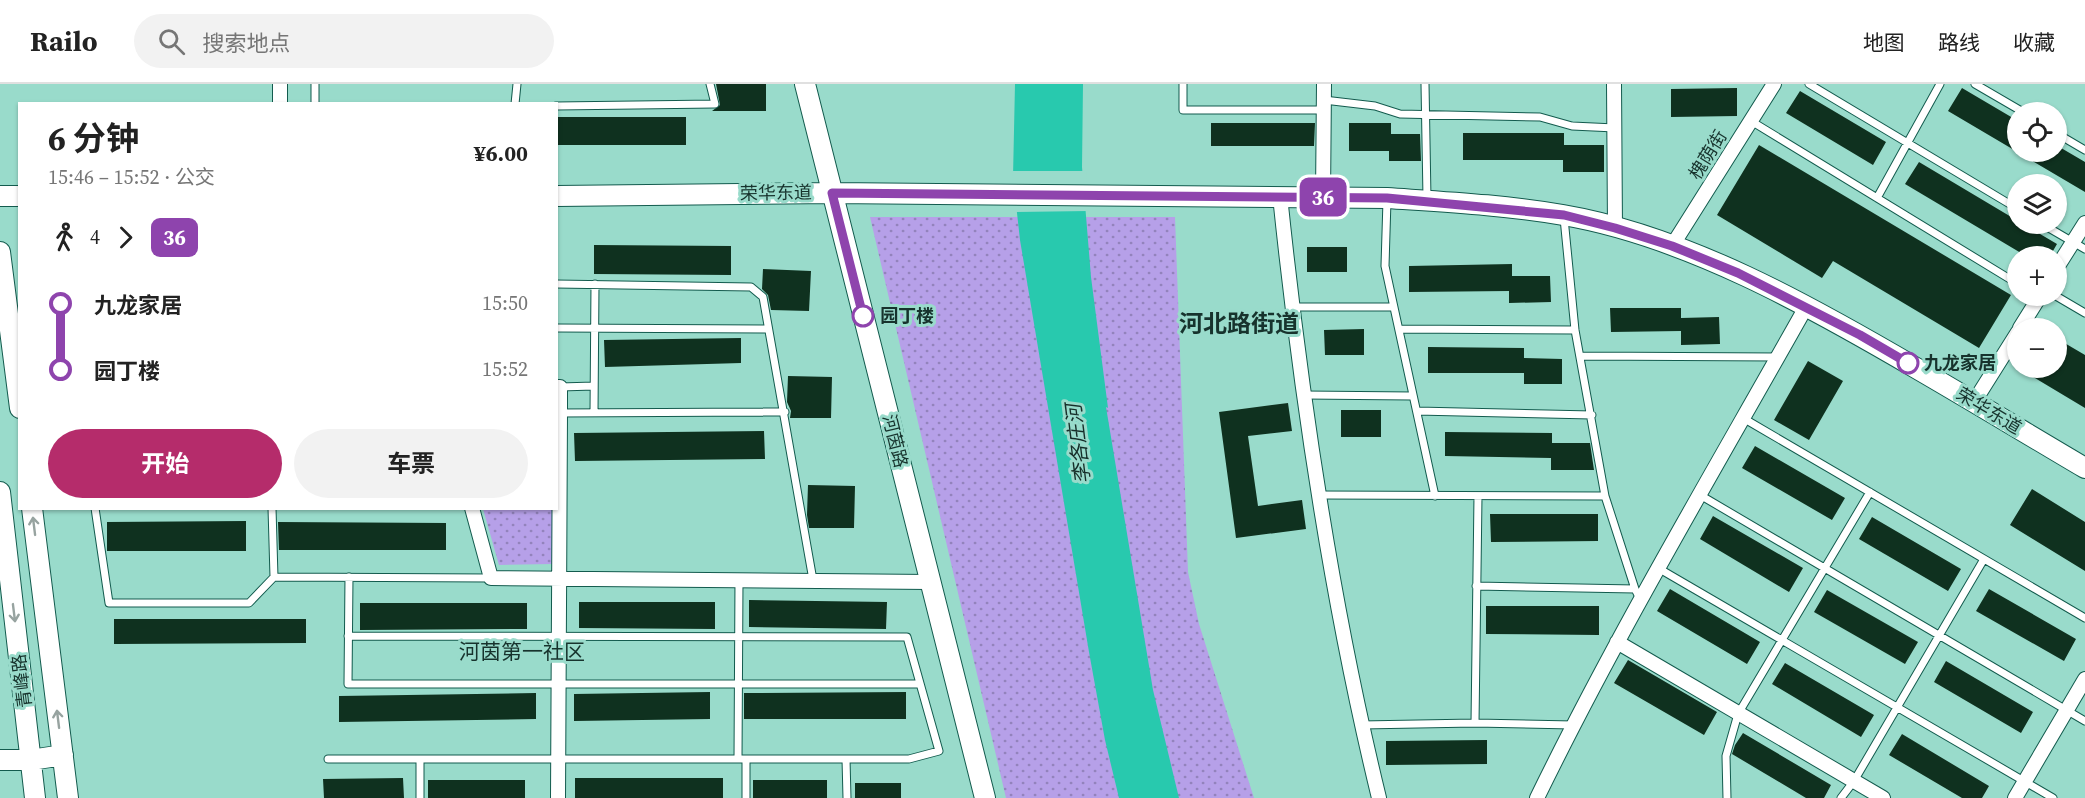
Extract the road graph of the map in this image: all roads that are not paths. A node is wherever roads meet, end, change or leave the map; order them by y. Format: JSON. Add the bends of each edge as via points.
{"nodes":[{"id":1,"x":280,"y":84,"type":"edge"},
{"id":2,"x":315,"y":84,"type":"edge"},
{"id":3,"x":517,"y":84,"type":"edge"},
{"id":4,"x":710,"y":84,"type":"edge"},
{"id":5,"x":805,"y":84,"type":"edge"},
{"id":6,"x":1183,"y":84,"type":"edge"},
{"id":7,"x":1324,"y":84,"type":"edge"},
{"id":8,"x":1425,"y":84,"type":"edge"},
{"id":9,"x":1614,"y":84,"type":"edge"},
{"id":10,"x":1774,"y":84,"type":"edge"},
{"id":11,"x":1809,"y":84,"type":"edge"},
{"id":12,"x":1940,"y":84,"type":"edge"},
{"id":13,"x":1975,"y":84,"type":"edge"},
{"id":14,"x":280,"y":102,"type":"edge"},
{"id":15,"x":315,"y":102,"type":"edge"},
{"id":16,"x":515,"y":102,"type":"edge"},
{"id":17,"x":2007,"y":103,"type":"edge"},
{"id":18,"x":1324,"y":105,"type":"junction"},
{"id":19,"x":558,"y":106,"type":"edge"},
{"id":20,"x":1425,"y":115,"type":"junction"},
{"id":21,"x":1751,"y":121,"type":"junction"},
{"id":22,"x":1615,"y":128,"type":"junction"},
{"id":23,"x":2067,"y":139,"type":"edge"},
{"id":24,"x":1907,"y":143,"type":"junction"},
{"id":25,"x":2085,"y":150,"type":"edge"},
{"id":26,"x":832,"y":193,"type":"junction"},
{"id":27,"x":0,"y":196,"type":"edge"},
{"id":28,"x":18,"y":196,"type":"edge"},
{"id":29,"x":558,"y":196,"type":"edge"},
{"id":30,"x":1280,"y":196,"type":"junction"},
{"id":31,"x":1323,"y":197,"type":"junction"},
{"id":32,"x":1387,"y":198,"type":"junction"},
{"id":33,"x":1877,"y":198,"type":"junction"},
{"id":34,"x":1427,"y":201,"type":"junction"},
{"id":35,"x":2007,"y":202,"type":"edge"},
{"id":36,"x":1564,"y":215,"type":"junction"},
{"id":37,"x":2085,"y":223,"type":"edge"},
{"id":38,"x":1615,"y":228,"type":"junction"},
{"id":39,"x":2060,"y":234,"type":"edge"},
{"id":40,"x":2079,"y":245,"type":"edge"},
{"id":41,"x":1672,"y":246,"type":"junction"},
{"id":42,"x":0,"y":252,"type":"edge"},
{"id":43,"x":2067,"y":258,"type":"edge"},
{"id":44,"x":2007,"y":277,"type":"edge"},
{"id":45,"x":558,"y":284,"type":"edge"},
{"id":46,"x":596,"y":284,"type":"junction"},
{"id":47,"x":2067,"y":302,"type":"edge"},
{"id":48,"x":1292,"y":307,"type":"junction"},
{"id":49,"x":1393,"y":307,"type":"junction"},
{"id":50,"x":1806,"y":307,"type":"junction"},
{"id":51,"x":2085,"y":313,"type":"edge"},
{"id":52,"x":558,"y":328,"type":"edge"},
{"id":53,"x":595,"y":328,"type":"junction"},
{"id":54,"x":768,"y":329,"type":"junction"},
{"id":55,"x":1399,"y":329,"type":"junction"},
{"id":56,"x":1575,"y":330,"type":"junction"},
{"id":57,"x":2007,"y":350,"type":"edge"},
{"id":58,"x":1580,"y":356,"type":"junction"},
{"id":59,"x":1778,"y":357,"type":"junction"},
{"id":60,"x":594,"y":386,"type":"junction"},
{"id":61,"x":558,"y":387,"type":"edge"},
{"id":62,"x":18,"y":392,"type":"edge"},
{"id":63,"x":1304,"y":395,"type":"junction"},
{"id":64,"x":1412,"y":396,"type":"junction"},
{"id":65,"x":1974,"y":402,"type":"junction"},
{"id":66,"x":1418,"y":411,"type":"junction"},
{"id":67,"x":785,"y":412,"type":"junction"},
{"id":68,"x":560,"y":413,"type":"junction"},
{"id":69,"x":594,"y":413,"type":"junction"},
{"id":70,"x":1592,"y":415,"type":"junction"},
{"id":71,"x":1743,"y":418,"type":"junction"},
{"id":72,"x":2085,"y":468,"type":"edge"},
{"id":73,"x":0,"y":492,"type":"edge"},
{"id":74,"x":1870,"y":492,"type":"junction"},
{"id":75,"x":1319,"y":495,"type":"junction"},
{"id":76,"x":1700,"y":495,"type":"junction"},
{"id":77,"x":1435,"y":496,"type":"junction"},
{"id":78,"x":1478,"y":496,"type":"junction"},
{"id":79,"x":1605,"y":496,"type":"junction"},
{"id":80,"x":32,"y":510,"type":"edge"},
{"id":81,"x":95,"y":510,"type":"edge"},
{"id":82,"x":272,"y":510,"type":"edge"},
{"id":83,"x":473,"y":510,"type":"edge"},
{"id":84,"x":1984,"y":559,"type":"junction"},
{"id":85,"x":1658,"y":568,"type":"junction"},
{"id":86,"x":1824,"y":568,"type":"junction"},
{"id":87,"x":274,"y":577,"type":"junction"},
{"id":88,"x":349,"y":577,"type":"junction"},
{"id":89,"x":491,"y":578,"type":"junction"},
{"id":90,"x":559,"y":579,"type":"junction"},
{"id":91,"x":739,"y":580,"type":"junction"},
{"id":92,"x":813,"y":580,"type":"junction"},
{"id":93,"x":930,"y":582,"type":"junction"},
{"id":94,"x":1476,"y":586,"type":"junction"},
{"id":95,"x":1638,"y":594,"type":"junction"},
{"id":96,"x":2085,"y":618,"type":"edge"},
{"id":97,"x":348,"y":636,"type":"junction"},
{"id":98,"x":559,"y":636,"type":"junction"},
{"id":99,"x":738,"y":636,"type":"junction"},
{"id":100,"x":1939,"y":636,"type":"junction"},
{"id":101,"x":1782,"y":640,"type":"junction"},
{"id":102,"x":1617,"y":642,"type":"junction"},
{"id":103,"x":2085,"y":679,"type":"edge"},
{"id":104,"x":558,"y":684,"type":"junction"},
{"id":105,"x":738,"y":684,"type":"junction"},
{"id":106,"x":920,"y":684,"type":"junction"},
{"id":107,"x":1897,"y":708,"type":"junction"},
{"id":108,"x":2067,"y":710,"type":"junction"},
{"id":109,"x":1738,"y":714,"type":"junction"},
{"id":110,"x":2085,"y":721,"type":"edge"},
{"id":111,"x":1475,"y":723,"type":"junction"},
{"id":112,"x":1361,"y":725,"type":"junction"},
{"id":113,"x":1573,"y":725,"type":"junction"},
{"id":114,"x":63,"y":755,"type":"junction"},
{"id":115,"x":328,"y":759,"type":"dead end"},
{"id":116,"x":420,"y":759,"type":"junction"},
{"id":117,"x":558,"y":759,"type":"junction"},
{"id":118,"x":738,"y":759,"type":"junction"},
{"id":119,"x":746,"y":759,"type":"junction"},
{"id":120,"x":846,"y":759,"type":"junction"},
{"id":121,"x":0,"y":760,"type":"edge"},
{"id":122,"x":31,"y":760,"type":"junction"},
{"id":123,"x":1854,"y":781,"type":"junction"},
{"id":124,"x":2025,"y":782,"type":"junction"},
{"id":125,"x":35,"y":798,"type":"edge"},
{"id":126,"x":68,"y":798,"type":"edge"},
{"id":127,"x":420,"y":798,"type":"edge"},
{"id":128,"x":558,"y":798,"type":"edge"},
{"id":129,"x":746,"y":798,"type":"edge"},
{"id":130,"x":847,"y":798,"type":"edge"},
{"id":131,"x":985,"y":798,"type":"edge"},
{"id":132,"x":1379,"y":798,"type":"edge"},
{"id":133,"x":1537,"y":798,"type":"edge"},
{"id":134,"x":1727,"y":798,"type":"edge"},
{"id":135,"x":1841,"y":798,"type":"edge"},
{"id":136,"x":1883,"y":798,"type":"edge"},
{"id":137,"x":2015,"y":798,"type":"edge"},
{"id":138,"x":2053,"y":798,"type":"edge"}],
"edges":[{"from":1,"to":14,"type":"street"},
{"from":2,"to":15,"type":"lane"},
{"from":3,"to":16,"type":"lane"},
{"from":4,"to":19,"type":"lane","via":[[715,104]]},
{"from":5,"to":26,"type":"street","name":"河茵路"},
{"from":6,"to":18,"type":"lane","via":[[1183,110]]},
{"from":7,"to":18,"type":"street"},
{"from":8,"to":20,"type":"lane"},
{"from":9,"to":22,"type":"street"},
{"from":10,"to":21,"type":"street","name":"槐荫街"},
{"from":11,"to":24,"type":"lane"},
{"from":12,"to":24,"type":"lane"},
{"from":13,"to":17,"type":"lane"},
{"from":18,"to":20,"type":"lane","via":[[1375,106],[1400,114]]},
{"from":18,"to":31,"type":"street"},
{"from":20,"to":22,"type":"lane","via":[[1540,117],[1572,126]]},
{"from":20,"to":34,"type":"lane"},
{"from":21,"to":33,"type":"lane"},
{"from":21,"to":41,"type":"street","name":"槐荫街"},
{"from":22,"to":38,"type":"street"},
{"from":23,"to":25,"type":"lane"},
{"from":24,"to":33,"type":"lane"},
{"from":24,"to":35,"type":"lane"},
{"from":26,"to":29,"type":"street","name":"荣华东道"},
{"from":26,"to":30,"type":"street","name":"荣华东道"},
{"from":26,"to":93,"type":"street","name":"河茵路"},
{"from":27,"to":28,"type":"street"},
{"from":30,"to":31,"type":"street","name":"荣华东道"},
{"from":30,"to":48,"type":"street"},
{"from":31,"to":32,"type":"street","name":"荣华东道"},
{"from":32,"to":34,"type":"street","name":"荣华东道"},
{"from":32,"to":49,"type":"lane","via":[[1384,266]]},
{"from":33,"to":44,"type":"lane"},
{"from":34,"to":36,"type":"street","name":"荣华东道"},
{"from":36,"to":38,"type":"street","name":"荣华东道"},
{"from":36,"to":56,"type":"lane"},
{"from":37,"to":40,"type":"street"},
{"from":38,"to":41,"type":"street","name":"荣华东道"},
{"from":39,"to":40,"type":"lane"},
{"from":40,"to":43,"type":"street"},
{"from":41,"to":50,"type":"street","name":"荣华东道"},
{"from":42,"to":62,"type":"street"},
{"from":45,"to":46,"type":"lane"},
{"from":46,"to":53,"type":"lane"},
{"from":46,"to":54,"type":"lane","via":[[751,287],[763,297]]},
{"from":47,"to":51,"type":"lane"},
{"from":48,"to":49,"type":"lane"},
{"from":48,"to":63,"type":"street"},
{"from":49,"to":55,"type":"lane"},
{"from":50,"to":59,"type":"street"},
{"from":50,"to":65,"type":"street","name":"荣华东道"},
{"from":52,"to":53,"type":"lane"},
{"from":53,"to":54,"type":"lane"},
{"from":53,"to":60,"type":"lane"},
{"from":54,"to":67,"type":"lane"},
{"from":55,"to":56,"type":"lane"},
{"from":55,"to":64,"type":"lane"},
{"from":56,"to":58,"type":"lane"},
{"from":57,"to":65,"type":"street"},
{"from":58,"to":59,"type":"lane"},
{"from":58,"to":70,"type":"lane"},
{"from":59,"to":71,"type":"street"},
{"from":60,"to":61,"type":"lane"},
{"from":60,"to":69,"type":"lane"},
{"from":61,"to":68,"type":"street"},
{"from":63,"to":64,"type":"lane"},
{"from":63,"to":75,"type":"street"},
{"from":64,"to":66,"type":"lane"},
{"from":65,"to":72,"type":"street","name":"荣华东道"},
{"from":66,"to":70,"type":"lane"},
{"from":66,"to":77,"type":"lane"},
{"from":67,"to":69,"type":"lane"},
{"from":67,"to":92,"type":"lane"},
{"from":68,"to":69,"type":"lane"},
{"from":68,"to":90,"type":"street"},
{"from":70,"to":79,"type":"lane"},
{"from":71,"to":74,"type":"lane"},
{"from":71,"to":76,"type":"street"},
{"from":73,"to":122,"type":"street","name":"青峰路","one_way":true},
{"from":74,"to":84,"type":"lane"},
{"from":74,"to":86,"type":"lane"},
{"from":75,"to":77,"type":"lane"},
{"from":75,"to":112,"type":"street"},
{"from":76,"to":85,"type":"street"},
{"from":76,"to":86,"type":"lane"},
{"from":77,"to":78,"type":"lane"},
{"from":78,"to":79,"type":"lane"},
{"from":78,"to":94,"type":"lane"},
{"from":79,"to":95,"type":"lane"},
{"from":114,"to":80,"type":"street","name":"青峰路","one_way":true},
{"from":81,"to":87,"type":"lane","via":[[109,603],[249,603]]},
{"from":82,"to":87,"type":"lane"},
{"from":83,"to":89,"type":"street"},
{"from":84,"to":96,"type":"lane"},
{"from":84,"to":100,"type":"lane"},
{"from":85,"to":95,"type":"street"},
{"from":85,"to":101,"type":"lane"},
{"from":86,"to":100,"type":"lane"},
{"from":86,"to":101,"type":"lane"},
{"from":87,"to":88,"type":"lane"},
{"from":88,"to":89,"type":"lane"},
{"from":88,"to":97,"type":"lane"},
{"from":89,"to":90,"type":"street"},
{"from":90,"to":91,"type":"street"},
{"from":90,"to":98,"type":"street"},
{"from":91,"to":92,"type":"street"},
{"from":91,"to":99,"type":"lane"},
{"from":92,"to":93,"type":"street"},
{"from":93,"to":131,"type":"street","name":"河茵路"},
{"from":94,"to":95,"type":"lane"},
{"from":94,"to":111,"type":"lane"},
{"from":95,"to":102,"type":"street"},
{"from":97,"to":98,"type":"lane"},
{"from":97,"to":104,"type":"lane","via":[[348,684]]},
{"from":98,"to":99,"type":"lane"},
{"from":98,"to":104,"type":"street"},
{"from":99,"to":105,"type":"lane"},
{"from":99,"to":106,"type":"lane","via":[[907,637]]},
{"from":100,"to":107,"type":"lane"},
{"from":100,"to":108,"type":"lane"},
{"from":101,"to":107,"type":"lane"},
{"from":101,"to":109,"type":"lane"},
{"from":102,"to":109,"type":"street"},
{"from":102,"to":113,"type":"street"},
{"from":103,"to":108,"type":"street"},
{"from":104,"to":105,"type":"lane"},
{"from":104,"to":117,"type":"street"},
{"from":105,"to":106,"type":"lane"},
{"from":105,"to":118,"type":"lane"},
{"from":106,"to":120,"type":"lane","via":[[939,751],[909,759]]},
{"from":107,"to":123,"type":"lane"},
{"from":107,"to":124,"type":"lane"},
{"from":108,"to":110,"type":"lane"},
{"from":108,"to":124,"type":"street"},
{"from":109,"to":123,"type":"street"},
{"from":109,"to":134,"type":"lane","via":[[1726,756]]},
{"from":111,"to":112,"type":"lane"},
{"from":111,"to":113,"type":"lane"},
{"from":112,"to":132,"type":"street"},
{"from":113,"to":133,"type":"street"},
{"from":114,"to":122,"type":"street"},
{"from":114,"to":126,"type":"street","name":"青峰路"},
{"from":115,"to":116,"type":"lane"},
{"from":116,"to":117,"type":"lane"},
{"from":116,"to":127,"type":"lane"},
{"from":117,"to":118,"type":"lane"},
{"from":117,"to":128,"type":"street"},
{"from":118,"to":119,"type":"lane"},
{"from":119,"to":120,"type":"lane"},
{"from":119,"to":129,"type":"lane"},
{"from":120,"to":130,"type":"lane"},
{"from":121,"to":122,"type":"street"},
{"from":122,"to":125,"type":"street","name":"青峰路"},
{"from":123,"to":135,"type":"lane"},
{"from":123,"to":136,"type":"street"},
{"from":124,"to":137,"type":"street"},
{"from":124,"to":138,"type":"lane"}]}
